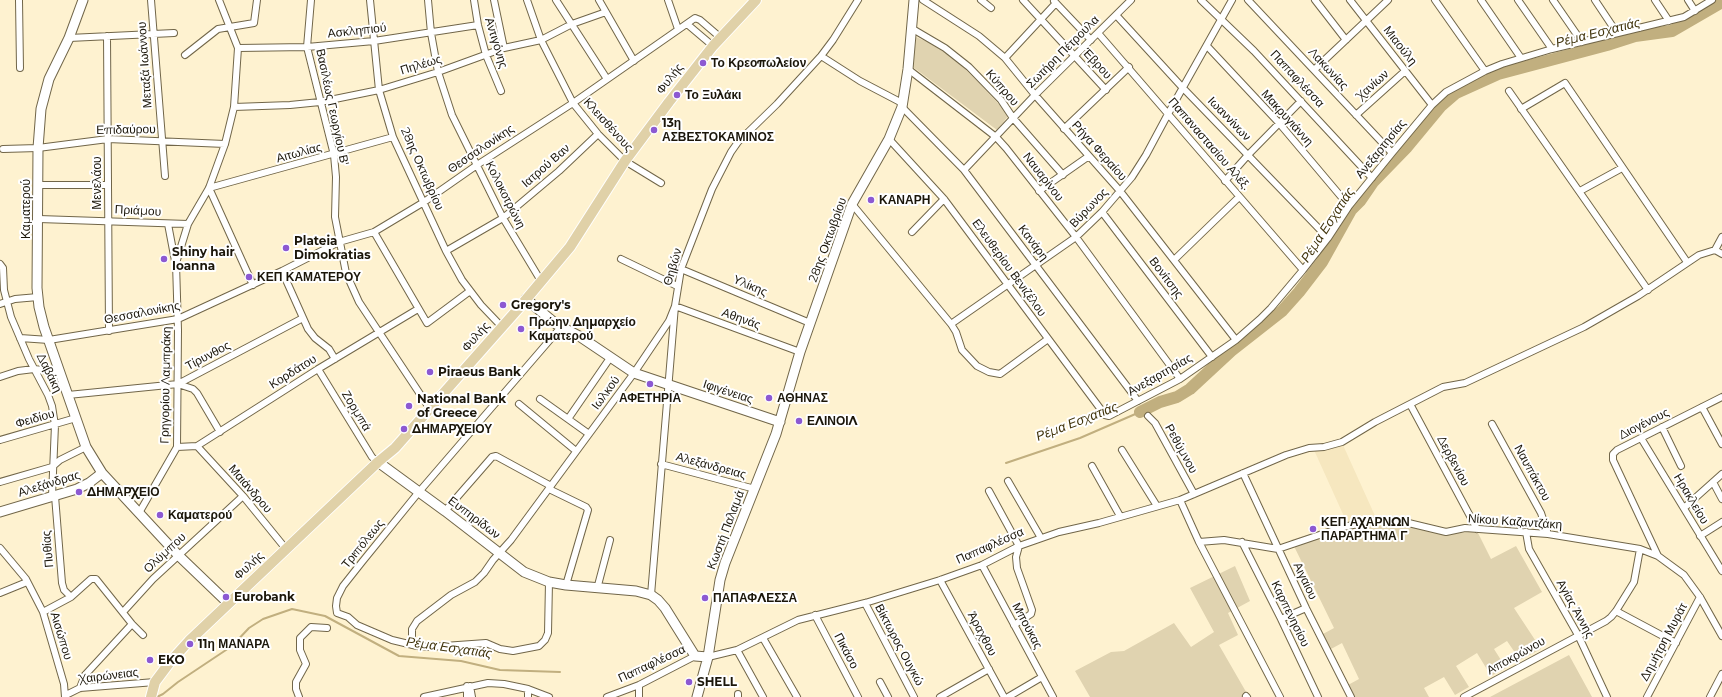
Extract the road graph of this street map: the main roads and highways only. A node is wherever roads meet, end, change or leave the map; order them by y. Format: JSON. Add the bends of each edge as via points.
{"nodes":[{"id":1,"x":756,"y":0,"type":"edge"},
{"id":2,"x":151,"y":697,"type":"edge"}],
"edges":[{"from":1,"to":2,"type":"main road","name":"Φυλής","via":[[713,46],[668,102],[625,161],[570,247],[502,327],[395,448],[181,649],[155,682]]}]}
